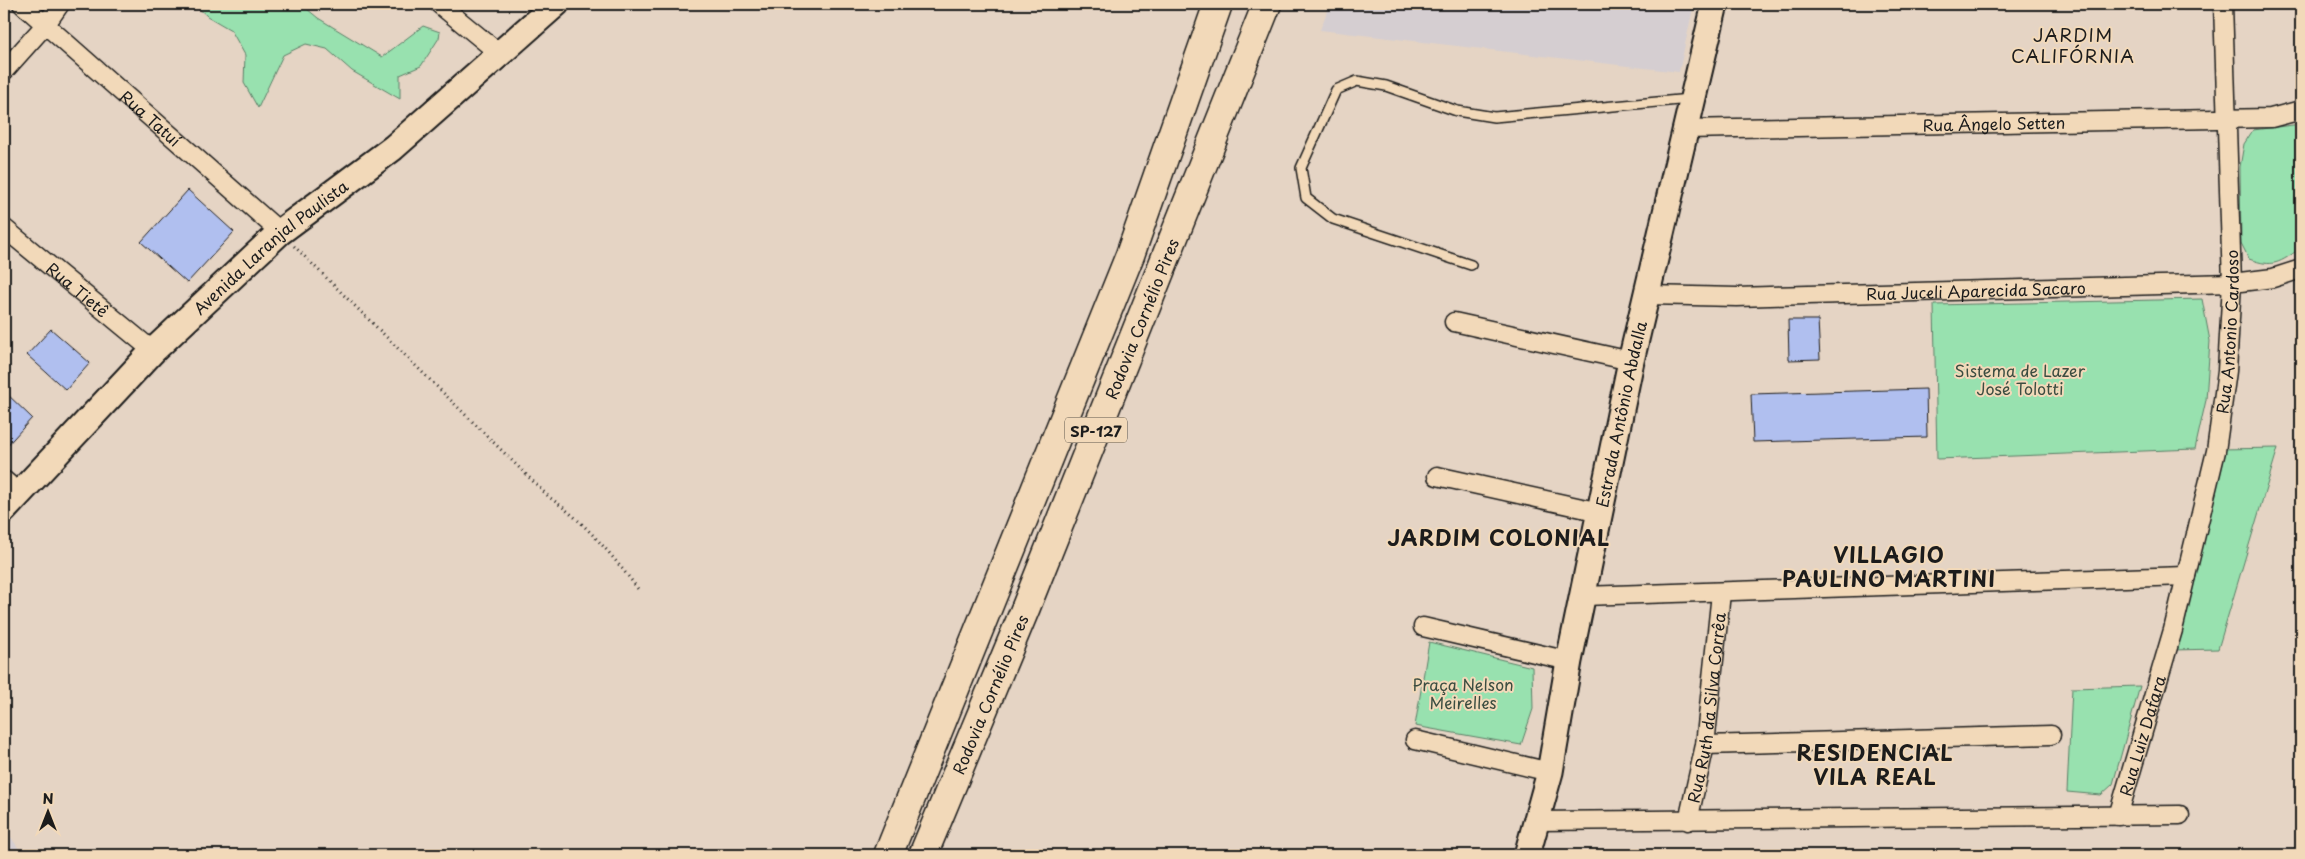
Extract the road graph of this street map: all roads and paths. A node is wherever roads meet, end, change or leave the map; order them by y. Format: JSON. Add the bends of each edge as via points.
{"nodes":[{"id":1,"x":22,"y":4,"type":"edge"},
{"id":2,"x":60,"y":4,"type":"edge"},
{"id":3,"x":439,"y":4,"type":"edge"},
{"id":4,"x":556,"y":4,"type":"edge"},
{"id":5,"x":1218,"y":4,"type":"edge"},
{"id":6,"x":1267,"y":4,"type":"edge"},
{"id":7,"x":1714,"y":4,"type":"edge"},
{"id":8,"x":2223,"y":4,"type":"edge"},
{"id":9,"x":46,"y":24,"type":"junction"},
{"id":10,"x":500,"y":54,"type":"junction"},
{"id":11,"x":4,"y":71,"type":"edge"},
{"id":12,"x":1692,"y":99,"type":"junction"},
{"id":13,"x":2301,"y":110,"type":"edge"},
{"id":14,"x":2226,"y":119,"type":"junction"},
{"id":15,"x":1686,"y":129,"type":"junction"},
{"id":16,"x":4,"y":228,"type":"edge"},
{"id":17,"x":280,"y":232,"type":"junction"},
{"id":18,"x":1471,"y":265,"type":"dead end"},
{"id":19,"x":2301,"y":269,"type":"edge"},
{"id":20,"x":2232,"y":283,"type":"junction"},
{"id":21,"x":1648,"y":295,"type":"junction"},
{"id":22,"x":1454,"y":322,"type":"dead end"},
{"id":23,"x":153,"y":351,"type":"junction"},
{"id":24,"x":1631,"y":362,"type":"junction"},
{"id":25,"x":1437,"y":476,"type":"dead end"},
{"id":26,"x":9,"y":494,"type":"edge"},
{"id":27,"x":1600,"y":512,"type":"junction"},
{"id":28,"x":2186,"y":576,"type":"junction"},
{"id":29,"x":638,"y":589,"type":"dead end"},
{"id":30,"x":1721,"y":593,"type":"junction"},
{"id":31,"x":1584,"y":596,"type":"junction"},
{"id":32,"x":1423,"y":627,"type":"dead end"},
{"id":33,"x":2166,"y":655,"type":"joint"},
{"id":34,"x":1568,"y":661,"type":"junction"},
{"id":35,"x":2051,"y":735,"type":"dead end"},
{"id":36,"x":1416,"y":740,"type":"dead end"},
{"id":37,"x":1704,"y":745,"type":"junction"},
{"id":38,"x":1550,"y":772,"type":"junction"},
{"id":39,"x":2180,"y":815,"type":"dead end"},
{"id":40,"x":2118,"y":816,"type":"junction"},
{"id":41,"x":1536,"y":821,"type":"junction"},
{"id":42,"x":1688,"y":821,"type":"junction"},
{"id":43,"x":888,"y":855,"type":"edge"},
{"id":44,"x":923,"y":855,"type":"edge"},
{"id":45,"x":1527,"y":855,"type":"edge"}],
"edges":[{"from":1,"to":9,"type":"street","name":"Rua Tatuí"},
{"from":2,"to":9,"type":"street"},
{"from":3,"to":10,"type":"street"},
{"from":4,"to":10,"type":"street","name":"Avenida Laranjal Paulista"},
{"from":5,"to":43,"type":"main road","name":"Rodovia Cornélio Pires","number":"SP-127","via":[[1130,255]]},
{"from":6,"to":44,"type":"main road","name":"Rodovia Cornélio Pires","number":"SP-127","via":[[1026,607]]},
{"from":7,"to":12,"type":"street","name":"Estrada Antônio Abdalla"},
{"from":8,"to":14,"type":"street","name":"Rua Antonio Cardoso"},
{"from":9,"to":11,"type":"street"},
{"from":9,"to":17,"type":"street","name":"Rua Tatuí"},
{"from":10,"to":17,"type":"street","name":"Avenida Laranjal Paulista","via":[[393,148]]},
{"from":12,"to":15,"type":"street","name":"Estrada Antônio Abdalla"},
{"from":12,"to":18,"type":"lane","via":[[1494,117],[1457,111],[1386,86],[1357,81],[1336,90],[1300,168],[1306,198],[1333,219]]},
{"from":13,"to":14,"type":"street","name":"Rua Ângelo Setten","via":[[2271,118]]},
{"from":14,"to":15,"type":"street","name":"Rua Ângelo Setten"},
{"from":14,"to":20,"type":"street","name":"Rua Antonio Cardoso"},
{"from":15,"to":21,"type":"street","name":"Estrada Antônio Abdalla"},
{"from":16,"to":23,"type":"street","name":"Rua Tietê"},
{"from":17,"to":23,"type":"street","name":"Avenida Laranjal Paulista"},
{"from":17,"to":29,"type":"path","via":[[549,497],[570,512],[615,559]]},
{"from":19,"to":20,"type":"street","name":"Rua Juceli Aparecida Sacaro","via":[[2272,278]]},
{"from":20,"to":21,"type":"street","name":"Rua Juceli Aparecida Sacaro","via":[[1737,297]]},
{"from":20,"to":28,"type":"street","name":"Rua Antonio Cardoso","via":[[2227,371],[2216,451]]},
{"from":21,"to":24,"type":"street","name":"Estrada Antônio Abdalla"},
{"from":22,"to":24,"type":"street"},
{"from":23,"to":26,"type":"street","name":"Avenida Laranjal Paulista"},
{"from":24,"to":27,"type":"street","name":"Estrada Antônio Abdalla"},
{"from":25,"to":27,"type":"street"},
{"from":27,"to":31,"type":"street","name":"Estrada Antônio Abdalla"},
{"from":28,"to":30,"type":"street"},
{"from":28,"to":33,"type":"street","name":"Rua Antonio Cardoso"},
{"from":30,"to":31,"type":"street"},
{"from":30,"to":37,"type":"street","name":"Rua Ruth da Silva Corrêa"},
{"from":31,"to":34,"type":"street","name":"Estrada Antônio Abdalla"},
{"from":32,"to":34,"type":"street"},
{"from":33,"to":40,"type":"street","name":"Rua Luiz Dafara"},
{"from":34,"to":38,"type":"street","name":"Estrada Antônio Abdalla"},
{"from":35,"to":37,"type":"street"},
{"from":36,"to":38,"type":"street"},
{"from":37,"to":42,"type":"street","name":"Rua Ruth da Silva Corrêa"},
{"from":38,"to":41,"type":"street","name":"Estrada Antônio Abdalla"},
{"from":39,"to":40,"type":"street"},
{"from":40,"to":42,"type":"street"},
{"from":41,"to":42,"type":"street"},
{"from":41,"to":45,"type":"street","name":"Estrada Antônio Abdalla"}]}
